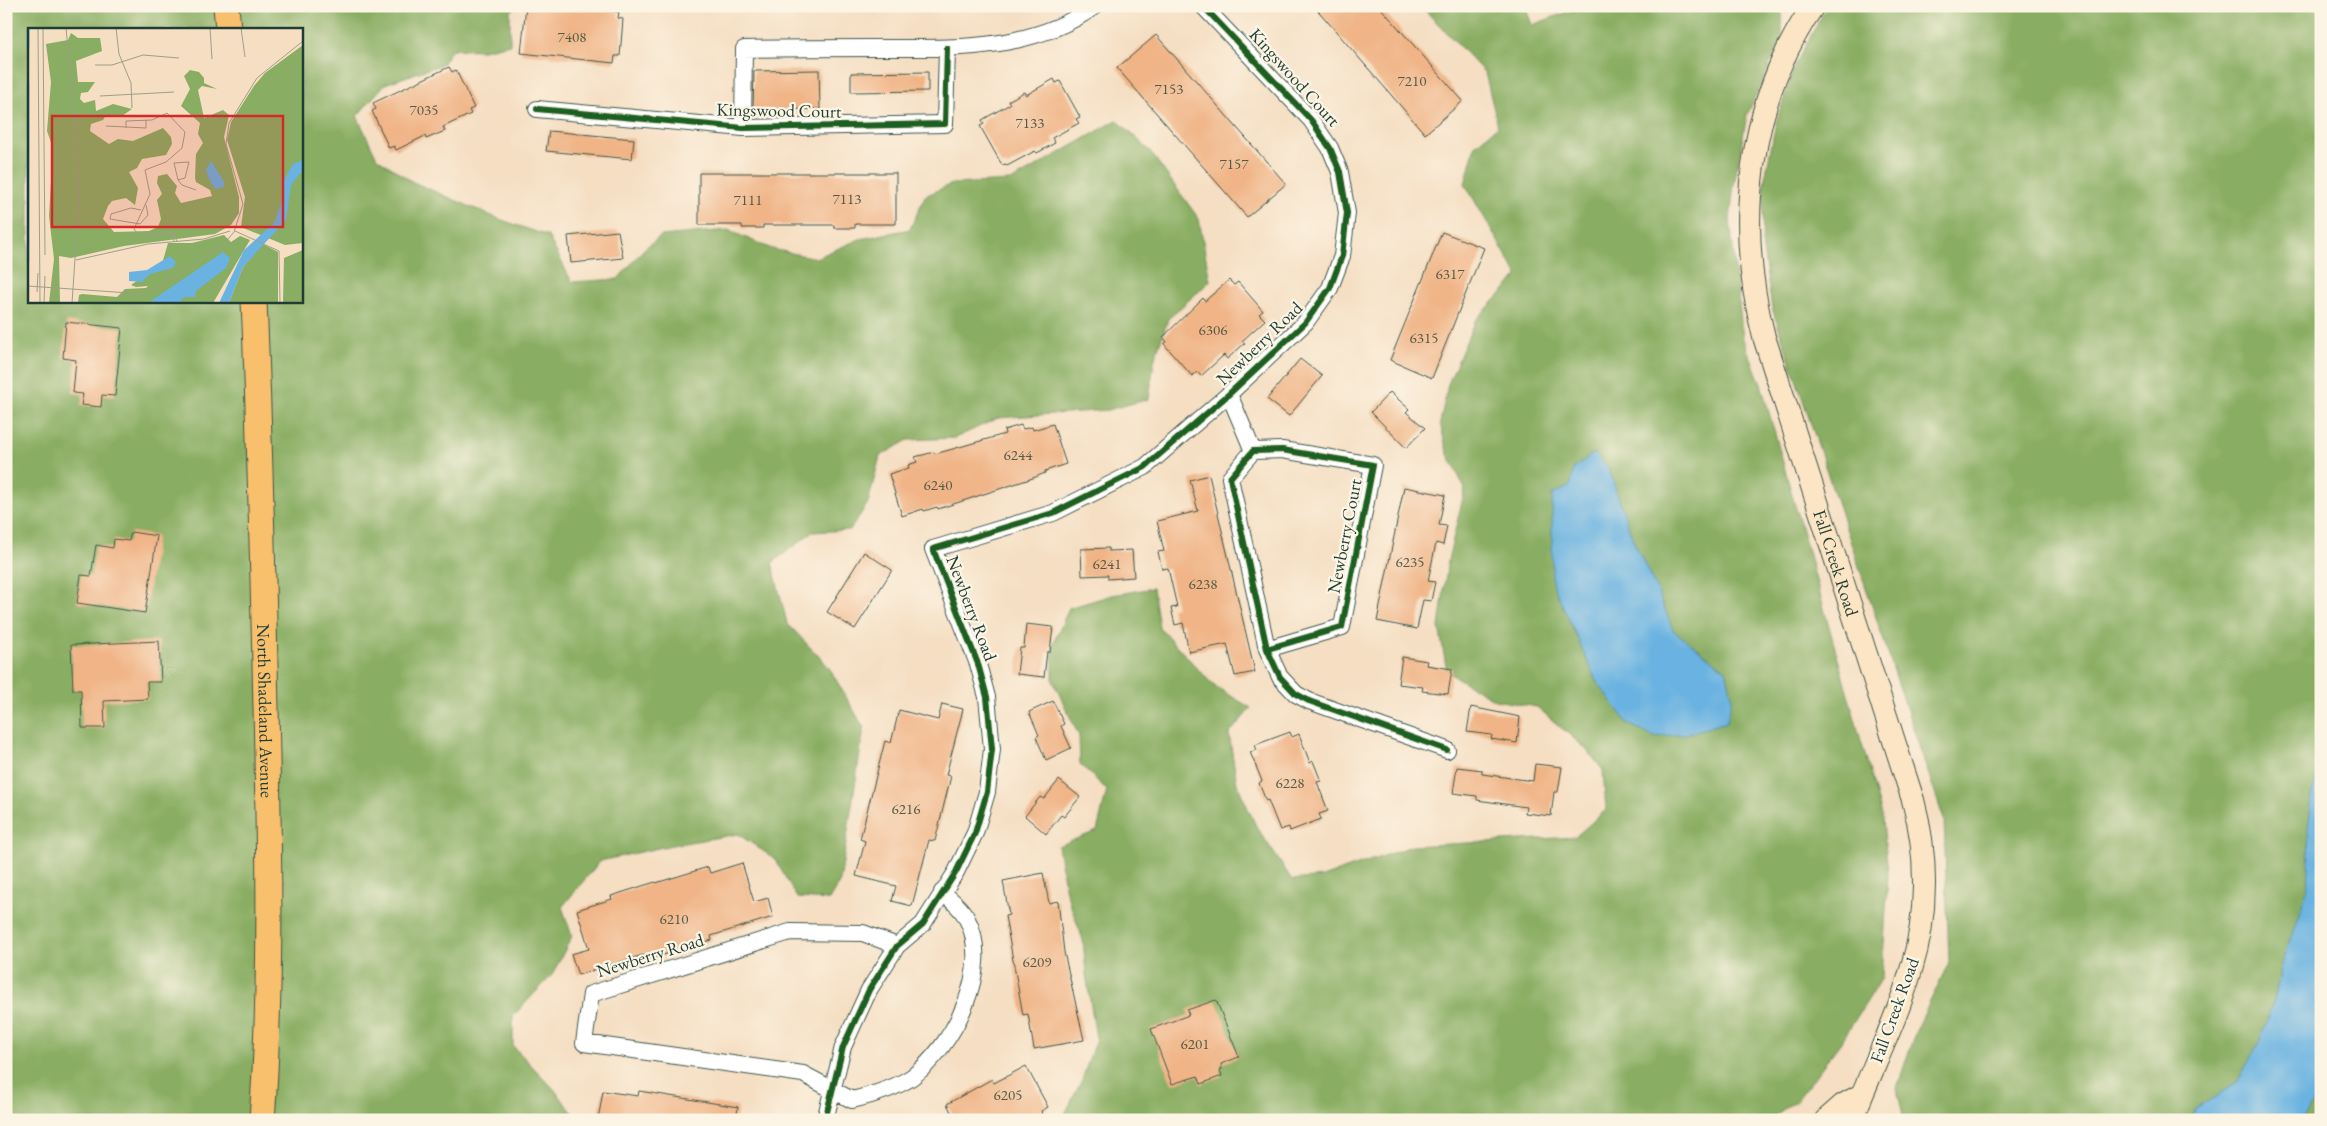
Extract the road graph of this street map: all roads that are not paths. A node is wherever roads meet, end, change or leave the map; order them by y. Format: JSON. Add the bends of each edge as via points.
{"nodes":[{"id":1,"x":226,"y":6,"type":"edge"},
{"id":2,"x":1095,"y":6,"type":"edge"},
{"id":3,"x":1203,"y":6,"type":"edge"},
{"id":4,"x":1813,"y":6,"type":"edge"},
{"id":5,"x":228,"y":28,"type":"edge"},
{"id":6,"x":948,"y":48,"type":"junction"},
{"id":7,"x":537,"y":109,"type":"dead end"},
{"id":8,"x":743,"y":128,"type":"junction"},
{"id":9,"x":1347,"y":213,"type":"joint"},
{"id":10,"x":254,"y":302,"type":"edge"},
{"id":11,"x":1229,"y":394,"type":"junction"},
{"id":12,"x":1253,"y":451,"type":"junction"},
{"id":13,"x":1267,"y":649,"type":"junction"},
{"id":14,"x":1446,"y":750,"type":"dead end"},
{"id":15,"x":942,"y":892,"type":"junction"},
{"id":16,"x":897,"y":946,"type":"junction"},
{"id":17,"x":832,"y":1088,"type":"junction"},
{"id":18,"x":1861,"y":1095,"type":"junction"},
{"id":19,"x":829,"y":1115,"type":"edge"},
{"id":20,"x":262,"y":1120,"type":"edge"},
{"id":21,"x":1826,"y":1120,"type":"edge"},
{"id":22,"x":1852,"y":1120,"type":"edge"},
{"id":23,"x":1871,"y":1120,"type":"edge"}],
"edges":[{"from":1,"to":5,"type":"main road"},
{"from":2,"to":6,"type":"street","name":"Kingswood Court","via":[[1066,23],[1018,41]]},
{"from":3,"to":9,"type":"street","name":"Kingswood Court","via":[[1316,127],[1340,172]]},
{"from":4,"to":18,"type":"main road","name":"Fall Creek Road","via":[[1784,59],[1763,115],[1752,167],[1748,244],[1764,337],[1913,800],[1922,838],[1924,895],[1913,964]]},
{"from":6,"to":8,"type":"street","name":"Kingswood Court","via":[[945,124]]},
{"from":6,"to":8,"type":"street","name":"Kingswood Court","via":[[744,49]]},
{"from":7,"to":8,"type":"street","name":"Kingswood Court"},
{"from":9,"to":11,"type":"street","name":"Newberry Road","via":[[1340,265],[1321,302],[1306,323]]},
{"from":10,"to":20,"type":"main road","name":"North Shadeland Avenue","via":[[270,864]]},
{"from":11,"to":12,"type":"street"},
{"from":11,"to":15,"type":"street","name":"Newberry Road","via":[[1145,467],[1053,513],[934,549],[978,664],[987,697],[992,740],[989,784],[978,825],[965,857]]},
{"from":12,"to":13,"type":"street","via":[[1230,478]]},
{"from":12,"to":13,"type":"street","name":"Newberry Court","via":[[1282,450],[1373,465],[1342,627]]},
{"from":13,"to":14,"type":"street","via":[[1280,677],[1302,698]]},
{"from":15,"to":16,"type":"street","name":"Newberry Road","via":[[923,924]]},
{"from":15,"to":17,"type":"street","name":"Newberry Road","via":[[958,905],[967,918],[973,940],[971,986],[956,1026],[936,1055],[912,1077],[880,1093],[852,1100]]},
{"from":16,"to":17,"type":"street","name":"Newberry Road","via":[[877,975],[853,1022]]},
{"from":16,"to":17,"type":"street","name":"Newberry Road","via":[[863,933],[790,932],[591,994],[584,1043],[803,1074]]},
{"from":17,"to":19,"type":"street","name":"Newberry Road"},
{"from":18,"to":21,"type":"main road"},
{"from":18,"to":22,"type":"main road","name":"Fall Creek Road"},
{"from":18,"to":23,"type":"main road"}]}
